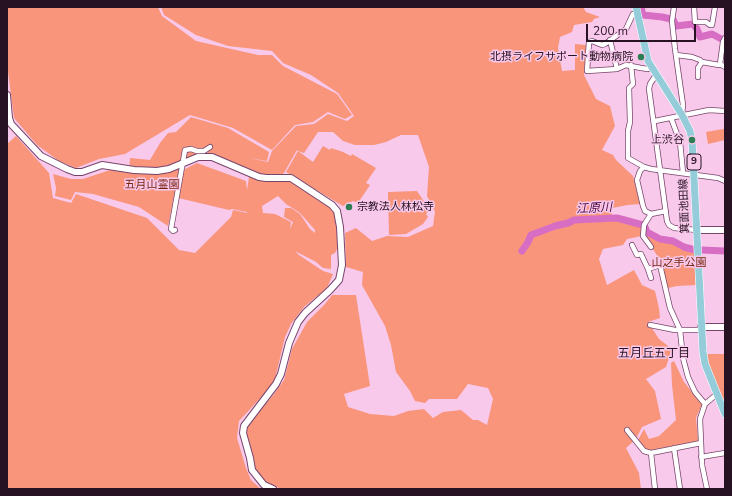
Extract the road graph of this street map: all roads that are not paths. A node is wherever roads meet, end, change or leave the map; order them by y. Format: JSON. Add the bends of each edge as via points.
{"nodes":[{"id":1,"x":694,"y":7,"type":"edge"},
{"id":2,"x":715,"y":7,"type":"edge"},
{"id":3,"x":637,"y":10,"type":"edge"},
{"id":4,"x":674,"y":10,"type":"edge"},
{"id":5,"x":725,"y":38,"type":"edge"},
{"id":6,"x":610,"y":40,"type":"junction"},
{"id":7,"x":676,"y":56,"type":"junction"},
{"id":8,"x":702,"y":62,"type":"junction"},
{"id":9,"x":720,"y":64,"type":"junction"},
{"id":10,"x":632,"y":65,"type":"junction"},
{"id":11,"x":651,"y":67,"type":"junction"},
{"id":12,"x":725,"y":67,"type":"edge"},
{"id":13,"x":617,"y":68,"type":"junction"},
{"id":14,"x":656,"y":75,"type":"junction"},
{"id":15,"x":698,"y":76,"type":"dead end"},
{"id":16,"x":7,"y":95,"type":"edge"},
{"id":17,"x":725,"y":110,"type":"edge"},
{"id":18,"x":682,"y":115,"type":"junction"},
{"id":19,"x":671,"y":118,"type":"junction"},
{"id":20,"x":655,"y":121,"type":"junction"},
{"id":21,"x":210,"y":147,"type":"dead end"},
{"id":22,"x":183,"y":164,"type":"junction"},
{"id":23,"x":644,"y":167,"type":"junction"},
{"id":24,"x":661,"y":171,"type":"junction"},
{"id":25,"x":683,"y":174,"type":"junction"},
{"id":26,"x":695,"y":175,"type":"junction"},
{"id":27,"x":725,"y":181,"type":"edge"},
{"id":28,"x":666,"y":211,"type":"junction"},
{"id":29,"x":651,"y":214,"type":"junction"},
{"id":30,"x":175,"y":230,"type":"dead end"},
{"id":31,"x":697,"y":230,"type":"junction"},
{"id":32,"x":725,"y":230,"type":"edge"},
{"id":33,"x":632,"y":245,"type":"dead end"},
{"id":34,"x":651,"y":247,"type":"dead end"},
{"id":35,"x":648,"y":269,"type":"junction"},
{"id":36,"x":651,"y":278,"type":"dead end"},
{"id":37,"x":650,"y":325,"type":"dead end"},
{"id":38,"x":725,"y":327,"type":"edge"},
{"id":39,"x":701,"y":328,"type":"junction"},
{"id":40,"x":680,"y":330,"type":"junction"},
{"id":41,"x":717,"y":394,"type":"junction"},
{"id":42,"x":705,"y":404,"type":"junction"},
{"id":43,"x":725,"y":414,"type":"edge"},
{"id":44,"x":627,"y":430,"type":"dead end"},
{"id":45,"x":701,"y":443,"type":"junction"},
{"id":46,"x":674,"y":448,"type":"junction"},
{"id":47,"x":651,"y":453,"type":"junction"},
{"id":48,"x":725,"y":453,"type":"edge"},
{"id":49,"x":701,"y":457,"type":"junction"},
{"id":50,"x":273,"y":489,"type":"edge"},
{"id":51,"x":655,"y":489,"type":"edge"},
{"id":52,"x":680,"y":489,"type":"edge"},
{"id":53,"x":707,"y":489,"type":"edge"}],
"edges":[{"from":1,"to":2,"type":"street","via":[[696,22],[712,25]]},
{"from":3,"to":6,"type":"street","via":[[626,29]]},
{"from":3,"to":11,"type":"main road","name":"箕面池田線","number":"9"},
{"from":4,"to":7,"type":"street","via":[[672,22]]},
{"from":5,"to":9,"type":"street"},
{"from":6,"to":13,"type":"street"},
{"from":6,"to":13,"type":"street","via":[[602,45],[589,42],[588,71]]},
{"from":7,"to":8,"type":"street","via":[[692,57]]},
{"from":7,"to":18,"type":"street","via":[[683,105]]},
{"from":8,"to":9,"type":"street"},
{"from":8,"to":15,"type":"street","via":[[698,68]]},
{"from":9,"to":12,"type":"street"},
{"from":10,"to":11,"type":"street","via":[[648,69]]},
{"from":10,"to":13,"type":"street"},
{"from":10,"to":23,"type":"street","via":[[633,84],[629,88],[628,158]]},
{"from":11,"to":14,"type":"main road","name":"箕面池田線","number":"9"},
{"from":14,"to":18,"type":"main road","name":"箕面池田線","number":"9"},
{"from":14,"to":20,"type":"street","via":[[649,89]]},
{"from":16,"to":22,"type":"street","via":[[11,124],[41,156],[67,169],[82,172],[102,165],[157,171],[169,170]]},
{"from":17,"to":18,"type":"street"},
{"from":18,"to":19,"type":"street"},
{"from":18,"to":26,"type":"main road","name":"箕面池田線","number":"9","via":[[692,140]]},
{"from":19,"to":20,"type":"street"},
{"from":19,"to":25,"type":"street","via":[[680,142]]},
{"from":20,"to":24,"type":"street"},
{"from":21,"to":22,"type":"street","via":[[197,151],[185,150]]},
{"from":22,"to":30,"type":"street","via":[[171,229]]},
{"from":22,"to":50,"type":"street","via":[[198,157],[212,157],[259,177],[291,178],[332,205],[339,216],[342,265],[339,280],[298,322],[276,384],[244,426],[243,433],[252,470],[264,486]]},
{"from":23,"to":24,"type":"street"},
{"from":23,"to":29,"type":"street","via":[[638,174],[638,183],[643,206]]},
{"from":24,"to":25,"type":"street"},
{"from":24,"to":28,"type":"street"},
{"from":25,"to":26,"type":"street"},
{"from":26,"to":27,"type":"street"},
{"from":26,"to":31,"type":"main road","name":"箕面池田線","number":"9"},
{"from":28,"to":29,"type":"street"},
{"from":28,"to":31,"type":"street","via":[[669,225],[674,228]]},
{"from":29,"to":34,"type":"street","via":[[644,226],[643,236]]},
{"from":31,"to":32,"type":"street"},
{"from":31,"to":39,"type":"main road","name":"箕面池田線","number":"9"},
{"from":33,"to":35,"type":"street","via":[[637,255],[641,254]]},
{"from":35,"to":36,"type":"street"},
{"from":35,"to":40,"type":"street","via":[[660,265],[670,308]]},
{"from":37,"to":40,"type":"street"},
{"from":38,"to":39,"type":"street"},
{"from":39,"to":40,"type":"street"},
{"from":39,"to":41,"type":"main road","name":"箕面池田線","number":"9","via":[[705,364]]},
{"from":40,"to":42,"type":"street","via":[[683,358],[690,382]]},
{"from":41,"to":42,"type":"street"},
{"from":41,"to":43,"type":"main road","name":"箕面池田線","number":"9"},
{"from":42,"to":45,"type":"street","via":[[700,420]]},
{"from":44,"to":47,"type":"street","via":[[644,452]]},
{"from":45,"to":46,"type":"street"},
{"from":45,"to":49,"type":"street"},
{"from":46,"to":47,"type":"street"},
{"from":46,"to":52,"type":"street"},
{"from":47,"to":51,"type":"street"},
{"from":48,"to":49,"type":"street"},
{"from":49,"to":53,"type":"street"}]}
